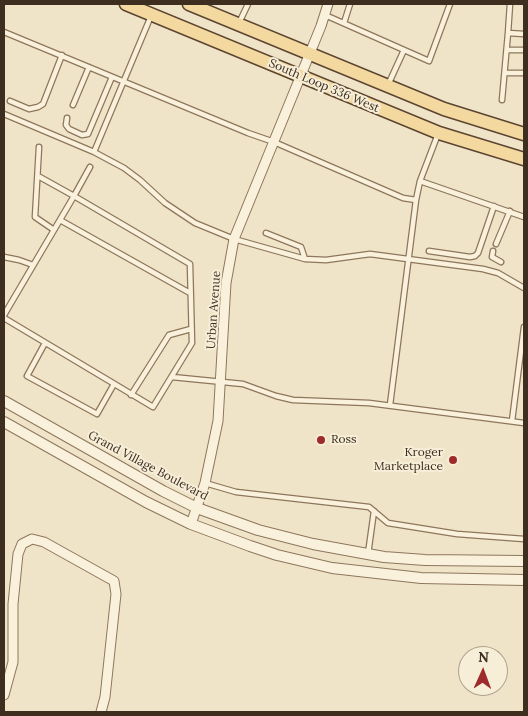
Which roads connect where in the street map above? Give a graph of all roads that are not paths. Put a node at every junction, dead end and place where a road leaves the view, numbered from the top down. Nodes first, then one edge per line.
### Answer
1 (126, 4) edge
2 (189, 4) edge
3 (248, 4) edge
4 (328, 4) edge
5 (350, 4) edge
6 (450, 4) edge
7 (510, 4) edge
8 (152, 14) junction
9 (325, 15) junction
10 (239, 24) junction
11 (344, 24) junction
12 (4, 32) edge
13 (508, 33) junction
14 (524, 34) edge
15 (404, 50) junction
16 (507, 50) junction
17 (524, 50) edge
18 (310, 54) junction
19 (62, 56) junction
20 (89, 67) junction
21 (505, 73) junction
22 (524, 73) edge
23 (300, 76) junction
24 (112, 77) junction
25 (124, 82) junction
26 (387, 86) junction
27 (502, 100) dead end
28 (10, 101) dead end
29 (73, 105) dead end
30 (4, 114) edge
31 (67, 118) dead end
32 (439, 133) junction
33 (524, 134) edge
34 (274, 142) junction
35 (39, 147) dead end
36 (94, 152) junction
37 (524, 159) edge
38 (90, 167) dead end
39 (38, 176) junction
40 (420, 181) junction
41 (74, 196) junction
42 (416, 200) junction
43 (494, 206) junction
44 (510, 211) junction
45 (524, 217) edge
46 (60, 220) junction
47 (54, 230) junction
48 (266, 232) dead end
49 (234, 239) junction
50 (496, 244) dead end
51 (493, 251) dead end
52 (429, 252) dead end
53 (4, 258) edge
54 (305, 259) junction
55 (408, 260) junction
56 (501, 262) dead end
57 (33, 265) junction
58 (524, 288) edge
59 (190, 293) junction
60 (4, 316) edge
61 (524, 327) edge
62 (191, 329) junction
63 (45, 343) junction
64 (172, 377) junction
65 (222, 382) junction
66 (114, 384) junction
67 (131, 394) junction
68 (8, 404) edge
69 (390, 405) junction
70 (4, 421) edge
71 (512, 421) junction
72 (524, 422) edge
73 (109, 461) junction
74 (100, 477) junction
75 (205, 483) junction
76 (197, 508) junction
77 (374, 511) junction
78 (191, 524) junction
79 (524, 539) edge
80 (368, 555) junction
81 (524, 561) edge
82 (364, 572) junction
83 (524, 580) edge
84 (4, 695) edge
85 (101, 712) edge

1 - 8 main road, South Loop 336 West
2 - 10 main road, South Loop 336 West
3 - 10 lane
4 - 9 street, Urban Avenue
5 - 11 lane
6 - 15 lane
7 - 13 lane
8 - 23 main road, South Loop 336 West
8 - 25 lane
9 - 11 lane
9 - 18 street, Urban Avenue
10 - 18 main road, South Loop 336 West
11 - 15 lane
12 - 19 lane
13 - 14 lane
13 - 16 lane
15 - 26 lane
16 - 17 lane
16 - 21 lane
18 - 23 street, Urban Avenue
18 - 26 main road, South Loop 336 West
19 - 20 lane
19 - 28 lane
20 - 24 lane
20 - 29 lane
21 - 22 lane
21 - 27 lane
23 - 32 main road, South Loop 336 West
23 - 34 street, Urban Avenue
24 - 25 lane
24 - 31 lane
25 - 34 lane
25 - 36 lane
26 - 33 main road, South Loop 336 West
30 - 36 lane
32 - 37 main road, South Loop 336 West
32 - 40 lane
34 - 42 lane
34 - 49 street, Urban Avenue
35 - 39 lane
36 - 49 lane
38 - 41 lane
39 - 41 lane
39 - 47 lane
40 - 42 lane
40 - 43 lane
41 - 46 lane
41 - 59 lane
42 - 55 lane
43 - 44 lane
43 - 52 lane
44 - 45 lane
44 - 50 lane
46 - 47 lane
46 - 59 lane
47 - 57 lane
48 - 54 lane
49 - 54 lane
49 - 65 street, Urban Avenue
51 - 56 lane
53 - 57 lane
54 - 55 lane
55 - 58 lane
55 - 69 lane
57 - 60 lane
59 - 62 lane
60 - 63 lane
61 - 71 lane
62 - 64 lane
62 - 67 lane
63 - 66 lane
63 - 66 lane
64 - 65 lane
64 - 67 lane
65 - 69 lane
65 - 75 street, Urban Avenue
66 - 67 lane
68 - 70 street
68 - 73 street, Grand Village Boulevard
69 - 71 lane
70 - 74 street
71 - 72 lane
73 - 74 street
73 - 76 street, Grand Village Boulevard
74 - 78 street
75 - 76 street, Urban Avenue
75 - 77 lane
76 - 78 street, Urban Avenue
76 - 80 street, Grand Village Boulevard
77 - 79 lane
77 - 80 lane
78 - 82 street
80 - 81 street, Grand Village Boulevard
80 - 82 street
82 - 83 street
84 - 85 street

